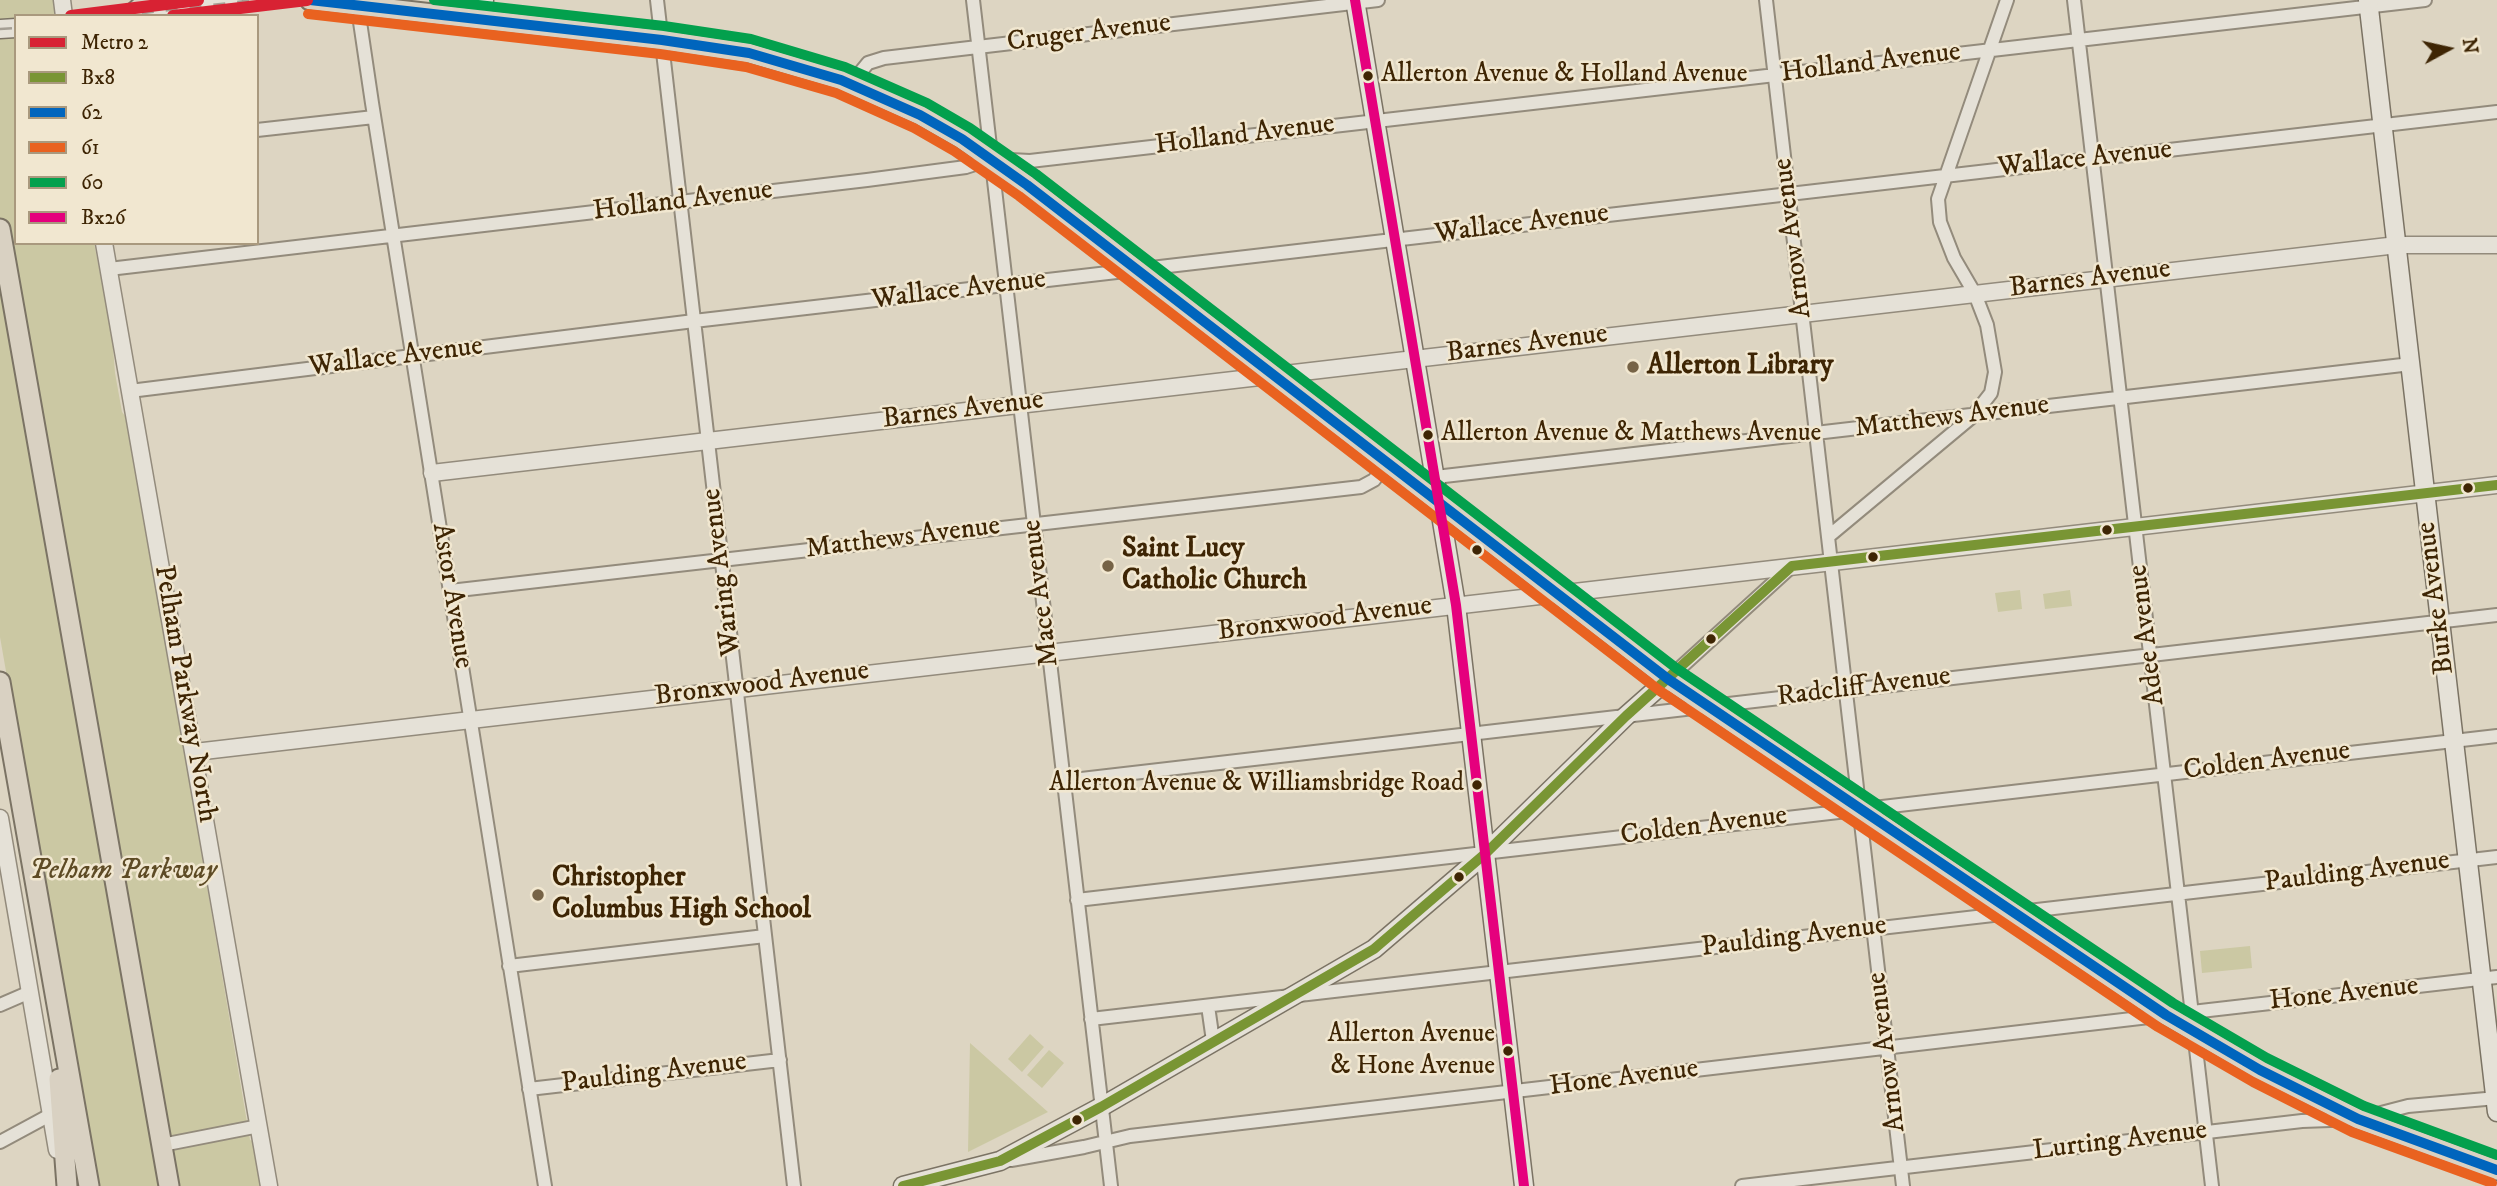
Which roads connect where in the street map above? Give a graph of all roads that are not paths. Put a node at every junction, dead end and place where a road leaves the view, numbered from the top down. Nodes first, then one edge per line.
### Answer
1 (148, 0) edge
2 (233, 0) edge
3 (310, 0) edge
4 (657, 0) edge
5 (973, 0) edge
6 (1378, 0) edge
7 (1766, 0) edge
8 (2007, 0) edge
9 (2074, 0) edge
10 (2425, 0) edge
11 (1355, 1) edge
12 (2368, 3) edge
13 (361, 5) junction
14 (483, 10) edge
15 (127, 14) edge
16 (135, 14) edge
17 (662, 40) junction
18 (2079, 40) junction
19 (979, 47) junction
20 (1989, 51) junction
21 (1775, 75) junction
22 (854, 85) junction
23 (2497, 112) edge
24 (374, 117) junction
25 (1375, 121) junction
26 (2383, 126) junction
27 (259, 130) edge
28 (991, 159) junction
29 (2093, 159) junction
30 (1944, 176) junction
31 (1788, 194) junction
32 (681, 202) junction
33 (0, 229) edge
34 (393, 236) junction
35 (1395, 240) junction
36 (104, 245) edge
37 (2397, 245) junction
38 (2497, 245) edge
39 (108, 268) junction
40 (1136, 270) junction
41 (2107, 278) junction
42 (1006, 285) junction
43 (1975, 294) junction
44 (1802, 314) junction
45 (694, 321) junction
46 (412, 356) junction
47 (1415, 358) junction
48 (2411, 364) junction
49 (1273, 375) junction
50 (130, 391) junction
51 (2120, 398) junction
52 (1020, 404) junction
53 (1972, 416) junction
54 (1816, 433) junction
55 (708, 440) junction
56 (1387, 463) junction
57 (432, 473) junction
58 (1435, 477) junction
59 (1409, 480) junction
60 (2497, 485) edge
61 (2425, 493) junction
62 (1440, 504) junction
63 (1034, 524) junction
64 (2135, 527) junction
65 (1829, 536) junction
66 (722, 560) junction
67 (1830, 561) junction
68 (1792, 566) junction
69 (450, 592) junction
70 (1558, 594) junction
71 (1456, 605) junction
72 (2497, 615) edge
73 (2440, 621) junction
74 (1049, 652) junction
75 (2150, 655) junction
76 (1668, 679) junction
77 (0, 682) edge
78 (737, 688) junction
79 (1846, 690) junction
80 (1706, 706) junction
81 (1626, 716) junction
82 (470, 719) junction
83 (1472, 734) junction
84 (2497, 736) edge
85 (2454, 741) junction
86 (195, 752) junction
87 (2164, 774) junction
88 (1064, 781) junction
89 (1859, 809) junction
90 (0, 818) edge
91 (1486, 853) junction
92 (2497, 856) edge
93 (2468, 860) junction
94 (6, 885) edge
95 (2178, 894) junction
96 (1077, 900) junction
97 (2014, 913) junction
98 (1874, 929) junction
99 (765, 936) junction
100 (509, 966) junction
101 (1500, 972) junction
102 (2489, 978) edge
103 (30, 992) junction
104 (1292, 996) junction
105 (57, 1004) junction
106 (0, 1005) edge
107 (1208, 1006) junction
108 (2192, 1012) junction
109 (2166, 1015) junction
110 (1091, 1019) junction
111 (2194, 1032) junction
112 (1213, 1041) junction
113 (1888, 1048) junction
114 (780, 1060) junction
115 (529, 1089) junction
116 (1514, 1092) junction
117 (2497, 1103) edge
118 (1101, 1107) junction
119 (50, 1115) junction
120 (2358, 1119) junction
121 (258, 1126) junction
122 (2206, 1132) junction
123 (0, 1142) edge
124 (1106, 1142) junction
125 (162, 1145) junction
126 (1000, 1161) junction
127 (1901, 1168) junction
128 (2497, 1170) edge
129 (66, 1186) edge
130 (89, 1186) edge
131 (169, 1186) edge
132 (269, 1186) edge
133 (545, 1186) edge
134 (794, 1186) edge
135 (903, 1186) edge
136 (1111, 1186) edge
137 (1524, 1186) edge
138 (1742, 1186) edge
139 (1903, 1186) edge
140 (2212, 1186) edge

1 - 15 main road
2 - 16 main road
3 - 13 main road
4 - 17 street, Waring Avenue
5 - 19 street, Mace Avenue
6 - 11 street, Cruger Avenue
7 - 21 street, Arnow Avenue
8 - 20 street
9 - 18 street, Adee Avenue
10 - 12 street, Holland Avenue
11 - 19 street, Cruger Avenue
11 - 25 main road
12 - 18 street, Holland Avenue
12 - 26 main road, Burke Avenue
13 - 14 main road
13 - 24 street, Astor Avenue
14 - 17 main road
17 - 22 main road
17 - 32 street, Waring Avenue
18 - 20 street, Holland Avenue
18 - 29 street, Adee Avenue
19 - 22 street, Cruger Avenue
19 - 28 street, Mace Avenue
20 - 21 street, Holland Avenue
20 - 30 street
21 - 25 street, Holland Avenue
21 - 31 street, Arnow Avenue
22 - 28 main road
23 - 26 street, Wallace Avenue
24 - 27 street
24 - 34 street, Astor Avenue
25 - 28 street, Holland Avenue
25 - 35 main road
26 - 29 street, Wallace Avenue
26 - 37 main road, Burke Avenue
28 - 32 street, Holland Avenue
28 - 40 main road
28 - 42 street, Mace Avenue
29 - 30 street, Wallace Avenue
29 - 41 street, Adee Avenue
30 - 31 street, Wallace Avenue
30 - 43 street
31 - 35 street, Wallace Avenue
31 - 44 street, Arnow Avenue
32 - 34 street, Holland Avenue
32 - 45 street, Waring Avenue
33 - 125 main road
34 - 39 street, Holland Avenue
34 - 46 street, Astor Avenue
35 - 40 street, Wallace Avenue
35 - 47 main road
36 - 39 street, Pelham Parkway North
37 - 38 street, Barnes Avenue
37 - 41 street, Barnes Avenue
37 - 48 main road, Burke Avenue
39 - 50 street, Pelham Parkway North
40 - 42 street, Wallace Avenue
40 - 49 main road
41 - 43 street, Barnes Avenue
41 - 51 street, Adee Avenue
42 - 45 street, Wallace Avenue
42 - 52 street, Mace Avenue
43 - 44 street, Barnes Avenue
43 - 53 street
44 - 47 street, Barnes Avenue
44 - 54 street, Arnow Avenue
45 - 46 street, Wallace Avenue
45 - 55 street, Waring Avenue
46 - 50 street, Wallace Avenue
46 - 57 street, Astor Avenue
47 - 49 street, Barnes Avenue
47 - 58 main road
48 - 51 street, Matthews Avenue
48 - 61 main road, Burke Avenue
49 - 52 street, Barnes Avenue
49 - 56 main road
50 - 86 street, Pelham Parkway North
51 - 53 street, Matthews Avenue
51 - 64 street, Adee Avenue
52 - 55 street, Barnes Avenue
52 - 63 street, Mace Avenue
53 - 54 street, Matthews Avenue
53 - 65 street
54 - 58 street, Matthews Avenue
54 - 65 street, Arnow Avenue
55 - 57 street, Barnes Avenue
55 - 66 street, Waring Avenue
56 - 59 main road
56 - 63 street, Matthews Avenue
57 - 69 street, Astor Avenue
58 - 59 street, Matthews Avenue
58 - 62 main road
59 - 62 main road
60 - 61 street, Bronxwood Avenue
61 - 64 street, Bronxwood Avenue
61 - 73 main road, Burke Avenue
62 - 70 main road
62 - 71 main road
63 - 66 street, Matthews Avenue
63 - 74 street, Mace Avenue
64 - 67 street, Bronxwood Avenue
64 - 75 street, Adee Avenue
65 - 67 street, Arnow Avenue
66 - 69 street, Matthews Avenue
66 - 78 street, Waring Avenue
67 - 68 street, Bronxwood Avenue
67 - 79 street, Arnow Avenue
68 - 70 street, Bronxwood Avenue
68 - 76 street
69 - 82 street, Astor Avenue
70 - 71 street, Bronxwood Avenue
70 - 76 main road
71 - 74 street, Bronxwood Avenue
71 - 83 main road
72 - 73 street, Radcliff Avenue
73 - 75 street, Radcliff Avenue
73 - 85 main road, Burke Avenue
74 - 78 street, Bronxwood Avenue
74 - 88 street, Mace Avenue
75 - 79 street, Radcliff Avenue
75 - 87 street, Adee Avenue
76 - 80 main road
76 - 81 main road
77 - 105 main road
78 - 82 street, Bronxwood Avenue
78 - 99 street, Waring Avenue
79 - 80 street, Radcliff Avenue
79 - 89 street, Arnow Avenue
80 - 81 street, Radcliff Avenue
80 - 89 main road
81 - 83 street, Radcliff Avenue
81 - 91 main road
82 - 86 street, Bronxwood Avenue
82 - 100 street, Astor Avenue
83 - 88 street, Radcliff Avenue
83 - 91 main road
84 - 85 street, Colden Avenue
85 - 87 street, Colden Avenue
85 - 93 main road, Burke Avenue
86 - 121 street, Pelham Parkway North
87 - 89 street, Colden Avenue
87 - 95 street, Adee Avenue
88 - 96 street, Mace Avenue
89 - 91 street, Colden Avenue
89 - 97 main road
89 - 98 street, Arnow Avenue
90 - 94 street
91 - 96 street, Colden Avenue
91 - 101 main road
91 - 104 main road
92 - 93 street, Paulding Avenue
93 - 95 street, Paulding Avenue
93 - 102 main road, Burke Avenue
94 - 103 street
95 - 97 street, Paulding Avenue
95 - 108 street, Adee Avenue
96 - 110 street, Mace Avenue
97 - 98 street, Paulding Avenue
97 - 109 main road
98 - 101 street, Paulding Avenue
98 - 113 street, Arnow Avenue
99 - 100 street
99 - 114 street, Waring Avenue
100 - 115 street, Astor Avenue
101 - 104 street, Paulding Avenue
101 - 116 main road
102 - 108 street, Hone Avenue
102 - 117 main road, Burke Avenue
103 - 106 street
103 - 119 street
104 - 107 street, Paulding Avenue
104 - 112 main road
105 - 129 main road
105 - 130 main road
107 - 110 street, Paulding Avenue
107 - 112 street
108 - 111 street, Adee Avenue
109 - 111 main road
109 - 113 street, Hone Avenue
110 - 118 street, Mace Avenue
111 - 120 main road
111 - 122 street, Adee Avenue
112 - 118 main road
113 - 116 street, Hone Avenue
113 - 127 street, Arnow Avenue
114 - 115 street, Paulding Avenue
114 - 134 street, Waring Avenue
115 - 133 street, Astor Avenue
116 - 124 street, Hone Avenue
116 - 137 main road
117 - 120 street, Lurting Avenue
118 - 124 street, Mace Avenue
118 - 126 main road
119 - 123 street
119 - 129 street
120 - 122 street, Lurting Avenue
120 - 128 main road
121 - 125 street
121 - 132 street, Pelham Parkway North
122 - 127 street, Lurting Avenue
122 - 140 street, Adee Avenue
124 - 126 street, Hone Avenue
124 - 136 street, Mace Avenue
125 - 131 main road
126 - 135 main road
127 - 138 street, Lurting Avenue
127 - 139 street, Arnow Avenue

